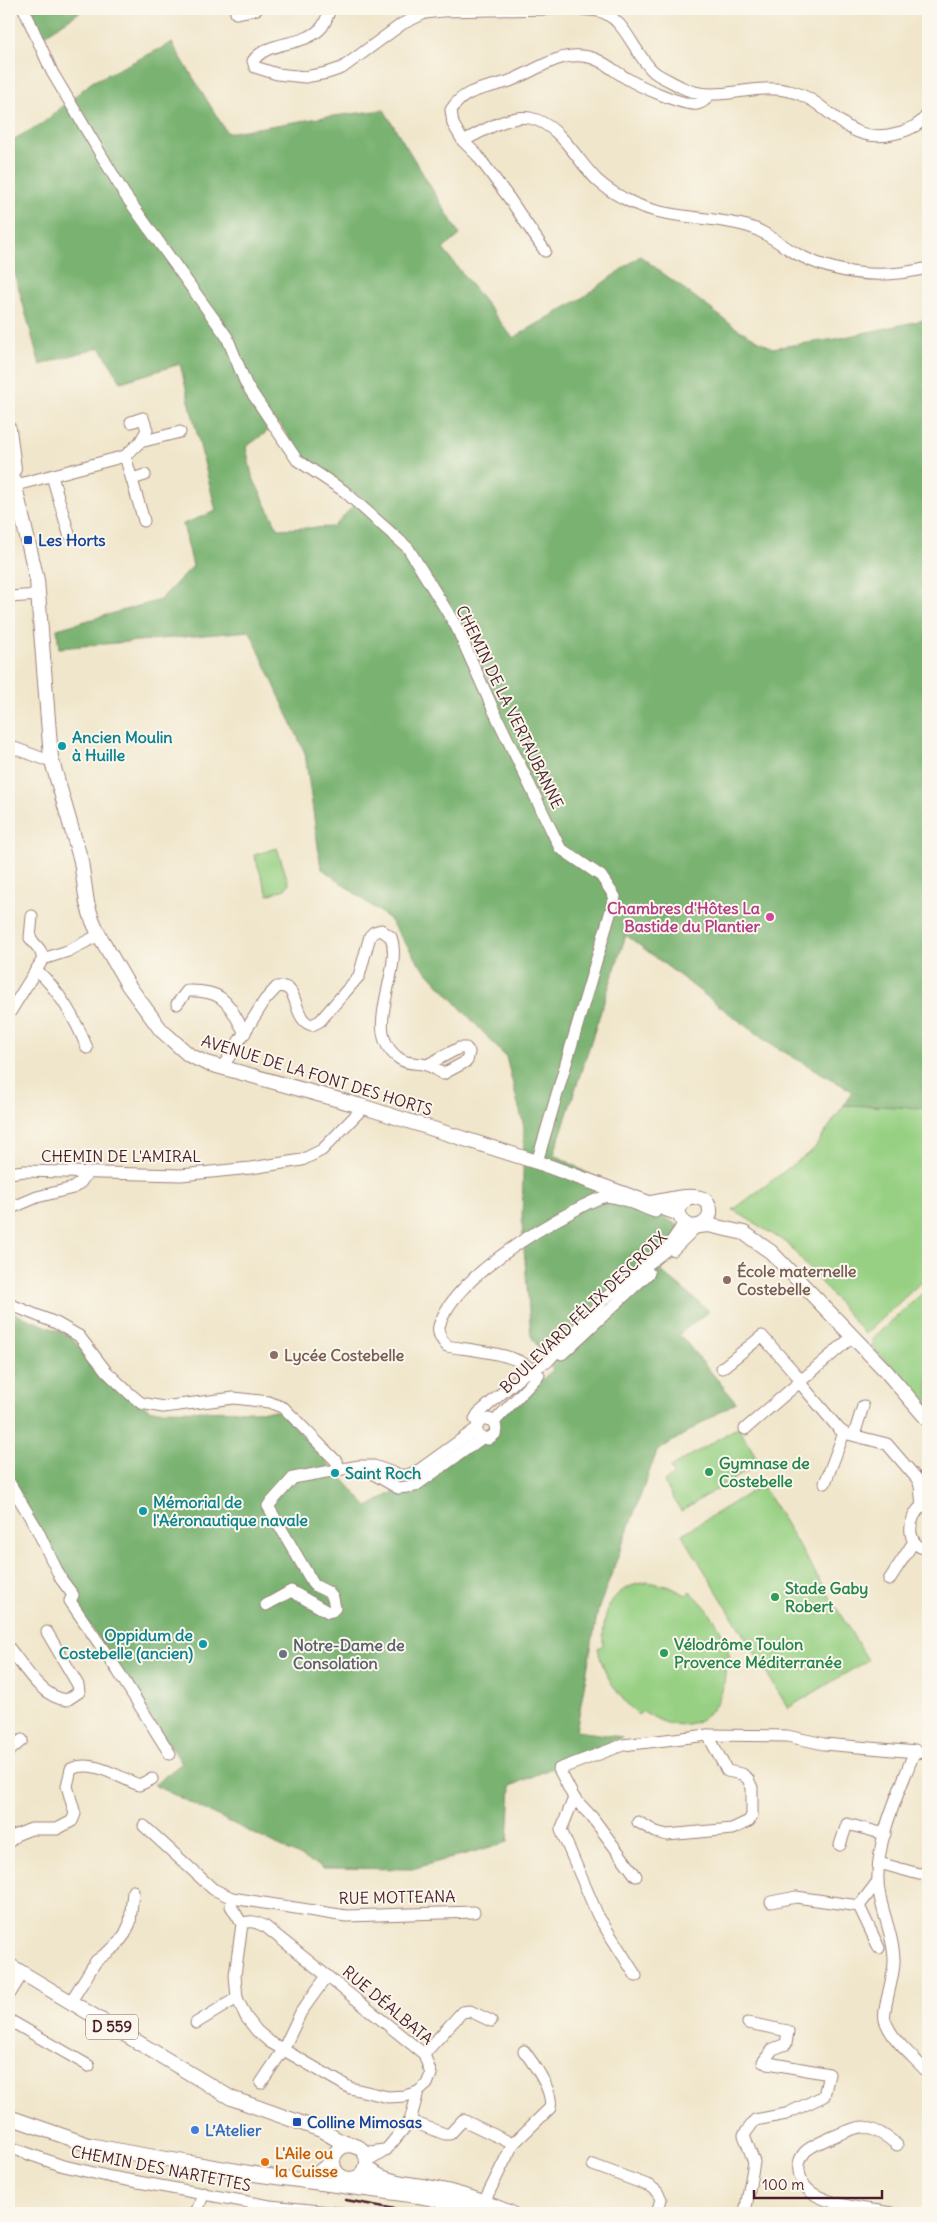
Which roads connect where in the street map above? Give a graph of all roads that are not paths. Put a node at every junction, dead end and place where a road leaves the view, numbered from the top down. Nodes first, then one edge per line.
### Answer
1 (24, 9) edge
2 (257, 9) edge
3 (330, 9) edge
4 (549, 9) edge
5 (580, 9) edge
6 (236, 13) dead end
7 (709, 96) junction
8 (928, 113) edge
9 (463, 141) junction
10 (545, 252) dead end
11 (928, 268) edge
12 (131, 422) dead end
13 (9, 430) edge
14 (180, 432) dead end
15 (140, 442) junction
16 (125, 456) junction
17 (10, 459) edge
18 (145, 475) dead end
19 (52, 476) junction
20 (132, 479) junction
21 (15, 481) junction
22 (144, 521) dead end
23 (69, 534) dead end
24 (40, 595) junction
25 (9, 597) edge
26 (9, 746) edge
27 (51, 758) junction
28 (32, 916) dead end
29 (99, 935) junction
30 (43, 959) junction
31 (36, 970) junction
32 (177, 1004) dead end
33 (10, 1012) edge
34 (245, 1032) junction
35 (87, 1048) dead end
36 (427, 1065) dead end
37 (222, 1068) junction
38 (361, 1106) junction
39 (536, 1162) junction
40 (9, 1173) edge
41 (87, 1173) junction
42 (688, 1197) junction
43 (650, 1203) junction
44 (9, 1209) edge
45 (710, 1212) junction
46 (688, 1221) junction
47 (732, 1230) junction
48 (9, 1304) edge
49 (852, 1338) junction
50 (722, 1368) dead end
51 (533, 1374) junction
52 (801, 1382) junction
53 (863, 1406) dead end
54 (928, 1420) edge
55 (494, 1422) junction
56 (746, 1429) dead end
57 (479, 1430) junction
58 (849, 1434) junction
59 (340, 1469) junction
60 (9, 1482) edge
61 (825, 1483) dead end
62 (925, 1507) edge
63 (913, 1543) junction
64 (928, 1549) edge
65 (889, 1580) dead end
66 (266, 1605) dead end
67 (47, 1632) dead end
68 (9, 1648) edge
69 (708, 1735) junction
70 (22, 1740) dead end
71 (915, 1750) junction
72 (9, 1751) edge
73 (928, 1752) edge
74 (170, 1754) dead end
75 (152, 1779) dead end
76 (574, 1798) junction
77 (638, 1822) dead end
78 (144, 1826) dead end
79 (885, 1834) junction
80 (9, 1842) edge
81 (840, 1845) dead end
82 (879, 1863) junction
83 (928, 1873) edge
84 (636, 1876) dead end
85 (878, 1882) junction
86 (133, 1890) dead end
87 (232, 1898) junction
88 (771, 1902) dead end
89 (858, 1906) junction
90 (474, 1912) dead end
91 (242, 1924) junction
92 (879, 1948) dead end
93 (9, 1965) edge
94 (22, 1974) junction
95 (327, 1976) junction
96 (636, 1976) dead end
97 (9, 1995) edge
98 (237, 1998) junction
99 (70, 2003) junction
100 (9, 2020) edge
101 (491, 2021) dead end
102 (196, 2022) dead end
103 (748, 2022) dead end
104 (283, 2050) junction
105 (524, 2051) dead end
106 (424, 2054) junction
107 (89, 2066) dead end
108 (928, 2073) edge
109 (261, 2083) dead end
110 (418, 2092) junction
111 (9, 2117) edge
112 (410, 2121) junction
113 (308, 2126) junction
114 (513, 2144) junction
115 (897, 2145) dead end
116 (9, 2147) edge
117 (333, 2158) junction
118 (363, 2161) junction
119 (592, 2165) dead end
120 (340, 2177) junction
121 (298, 2179) junction
122 (312, 2181) junction
123 (204, 2193) junction
124 (418, 2196) junction
125 (484, 2208) edge
126 (196, 2213) edge
127 (340, 2213) edge
128 (511, 2213) edge
129 (658, 2213) edge
130 (745, 2213) edge
131 (891, 2213) edge

1 - 39 street, CHEMIN DE LA VERTAUBANNE
2 - 6 street
3 - 4 street
5 - 7 street
7 - 8 street
7 - 9 street
9 - 10 street
9 - 11 street
12 - 15 street
13 - 17 main road, AVENUE DE LA FONT DES HORTS
14 - 15 street
15 - 16 street
16 - 19 street
16 - 20 street
17 - 21 main road, AVENUE DE LA FONT DES HORTS
18 - 20 street
19 - 21 street
19 - 23 street
20 - 22 street
21 - 24 main road, AVENUE DE LA FONT DES HORTS
24 - 25 street
24 - 27 main road, AVENUE DE LA FONT DES HORTS
26 - 27 street
27 - 29 main road, AVENUE DE LA FONT DES HORTS
28 - 30 street
29 - 30 street
29 - 37 main road, AVENUE DE LA FONT DES HORTS
30 - 31 street
31 - 33 street
31 - 35 street
32 - 34 street
34 - 36 street
34 - 37 street
37 - 38 main road, AVENUE DE LA FONT DES HORTS
38 - 39 main road, AVENUE DE LA FONT DES HORTS
38 - 41 street, CHEMIN DE L'AMIRAL
39 - 43 main road, AVENUE DE LA FONT DES HORTS
40 - 41 street, CHEMIN DE L'AMIRAL
41 - 44 street
42 - 43 main road, AVENUE DE LA FONT DES HORTS
42 - 45 main road
42 - 46 main road
43 - 46 main road, AVENUE DE LA FONT DES HORTS
45 - 46 main road
45 - 47 main road, AVENUE DE LA FONT DES HORTS
46 - 47 main road, AVENUE DE LA FONT DES HORTS
46 - 51 street, BOULEVARD FÉLIX DESCROIX
46 - 51 street
47 - 49 main road, AVENUE DE LA FONT DES HORTS
48 - 59 street
49 - 52 street
49 - 54 main road, AVENUE DE LA FONT DES HORTS
50 - 52 street
51 - 55 street, BOULEVARD FÉLIX DESCROIX
51 - 57 street, BOULEVARD FÉLIX DESCROIX
52 - 56 street
52 - 58 street
53 - 58 street
55 - 57 street
55 - 57 street, BOULEVARD FÉLIX DESCROIX
57 - 59 street, BOULEVARD FÉLIX DESCROIX
58 - 61 street
58 - 62 street
59 - 66 street, BOULEVARD FÉLIX DESCROIX
60 - 74 street
62 - 63 street
63 - 64 street
63 - 65 street
67 - 68 street
69 - 71 street
69 - 76 street
69 - 77 street
70 - 72 street
71 - 73 street
71 - 79 street
75 - 80 street
76 - 84 street
76 - 96 street
78 - 87 street, RUE MOTTEANA
79 - 81 street
79 - 82 street
82 - 83 street
82 - 85 street
85 - 89 street
85 - 108 street
86 - 99 street
87 - 90 street, RUE MOTTEANA
87 - 91 street
88 - 89 street
89 - 92 street
91 - 95 street, RUE DÉALBATA
91 - 98 street
93 - 94 main road, D 559
94 - 97 street
94 - 99 main road, D 559
95 - 104 street
95 - 106 street, RUE DÉALBATA
98 - 102 street
98 - 104 street
99 - 113 main road, D 559
100 - 107 street
101 - 106 street
103 - 130 street
104 - 109 street
104 - 110 street
105 - 114 street
106 - 110 street, RUE DÉALBATA
110 - 112 street, RUE DÉALBATA
111 - 121 main road
112 - 114 street
112 - 118 street, RUE DÉALBATA
113 - 117 main road, D 559
113 - 118 main road, D 559
114 - 125 street
115 - 131 street
116 - 123 street, CHEMIN DES NARTETTES
117 - 118 main road
117 - 120 main road
117 - 121 main road
118 - 120 main road
118 - 124 main road, D 559
118 - 125 main road, D 559
119 - 129 street
120 - 122 main road
121 - 122 main road
122 - 124 main road
123 - 126 street
123 - 127 street, CHEMIN DES NARTETTES
124 - 125 main road, D 559
125 - 128 main road, D 559

